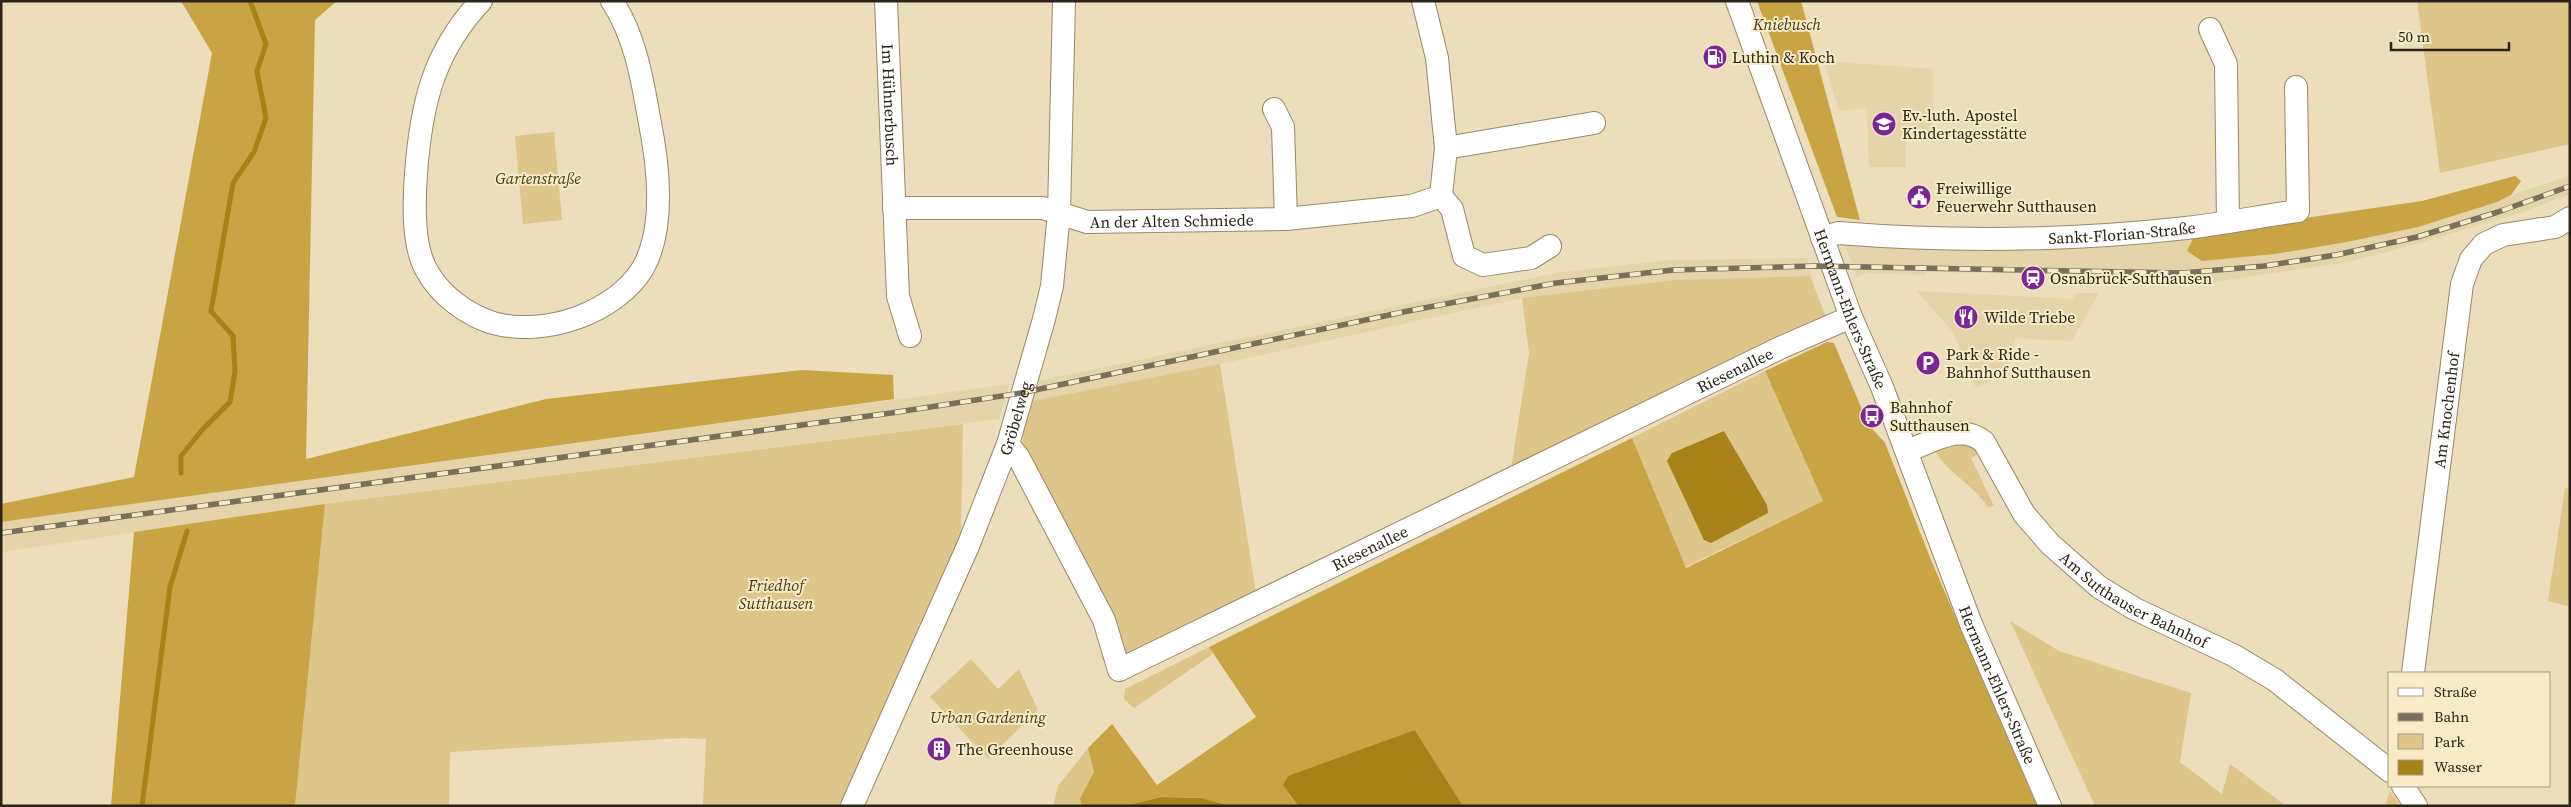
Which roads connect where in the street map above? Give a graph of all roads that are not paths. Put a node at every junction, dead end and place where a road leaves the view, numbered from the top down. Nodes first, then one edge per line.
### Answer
1 (481, 1) edge
2 (612, 1) edge
3 (886, 1) edge
4 (1064, 1) edge
5 (1422, 1) edge
6 (1737, 1) edge
7 (2210, 29) dead end
8 (2296, 87) dead end
9 (1274, 109) dead end
10 (1594, 123) dead end
11 (1446, 148) junction
12 (1441, 196) junction
13 (894, 208) junction
14 (1059, 213) junction
15 (2570, 218) edge
16 (1286, 219) junction
17 (2228, 222) junction
18 (1822, 238) junction
19 (1550, 246) dead end
20 (1851, 317) junction
21 (910, 336) dead end
22 (1008, 444) junction
23 (1907, 451) junction
24 (2413, 672) edge
25 (2388, 769) edge
26 (2404, 787) edge
27 (852, 806) edge
28 (2050, 806) edge
29 (2416, 806) edge

1 - 2 street
3 - 13 street, Im Hühnerbusch
4 - 14 street, Gröbelweg
5 - 11 street
6 - 18 street, Hermann-Ehlers-Straße
7 - 17 street
8 - 17 street, Sankt-Florian-Straße
9 - 16 street
10 - 11 street
11 - 12 street
12 - 16 street, An der Alten Schmiede
12 - 19 street
13 - 14 street
13 - 21 street, Im Hühnerbusch
14 - 16 street, An der Alten Schmiede
14 - 22 street, Gröbelweg
15 - 24 street, Am Knochenhof
17 - 18 street, Sankt-Florian-Straße
18 - 20 street, Hermann-Ehlers-Straße
20 - 22 street, Riesenallee
20 - 23 street, Hermann-Ehlers-Straße
22 - 27 street, Gröbelweg
23 - 25 street, Am Sutthauser Bahnhof
23 - 28 street, Hermann-Ehlers-Straße
26 - 29 street

